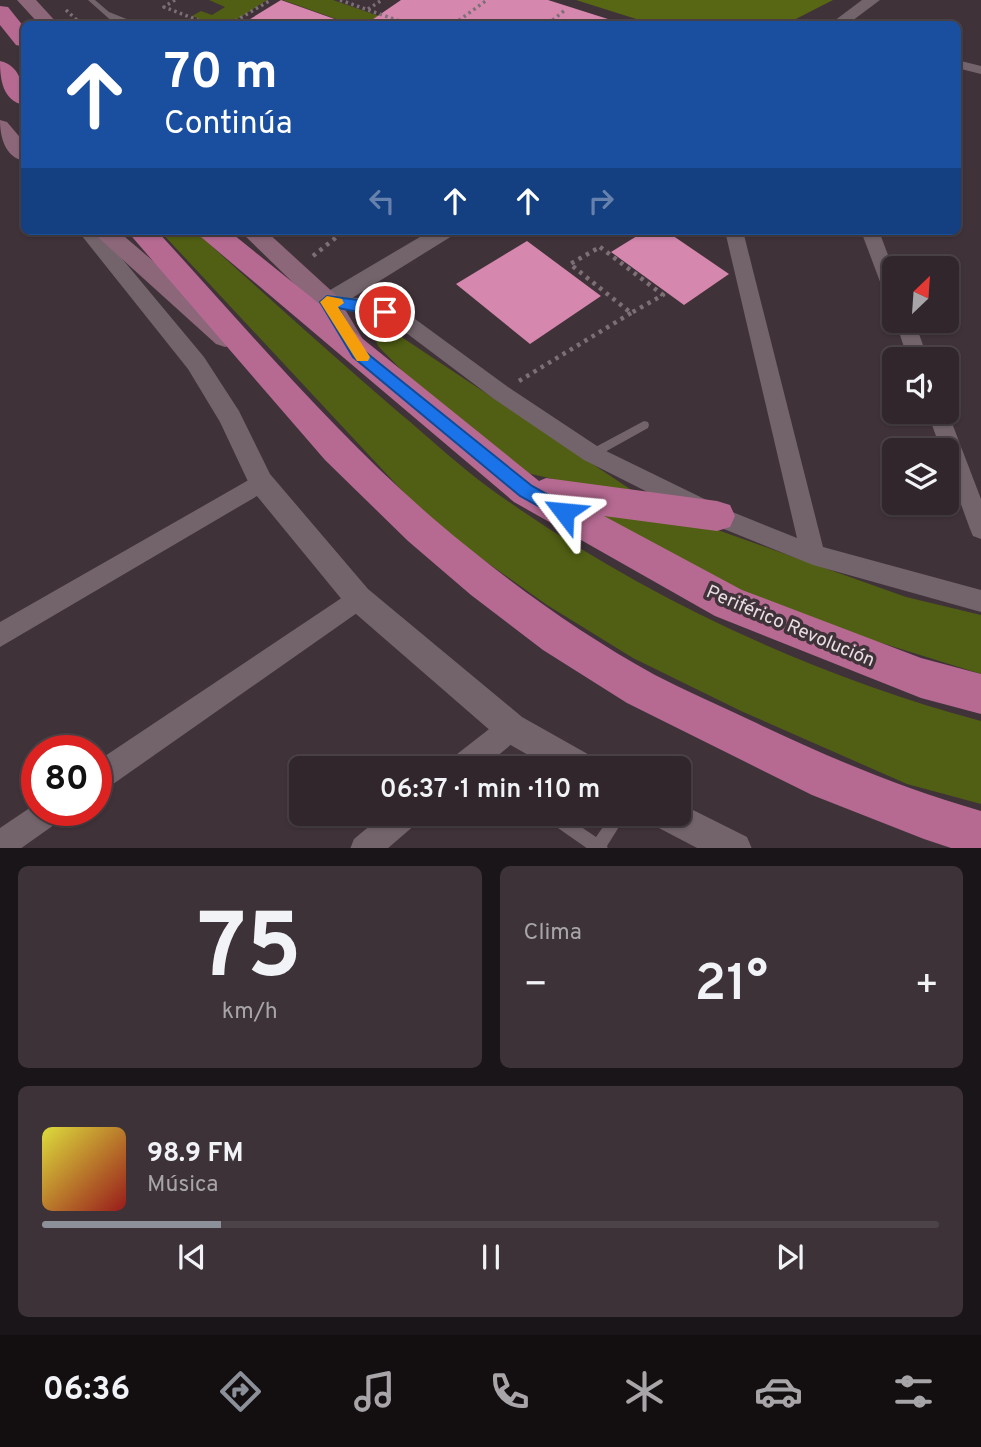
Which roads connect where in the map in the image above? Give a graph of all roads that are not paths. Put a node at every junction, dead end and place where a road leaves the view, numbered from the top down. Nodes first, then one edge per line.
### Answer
1 (26, 0) edge
2 (91, 0) edge
3 (872, 0) edge
4 (0, 12) edge
5 (106, 12) junction
6 (47, 21) edge
7 (116, 21) edge
8 (128, 21) edge
9 (842, 21) edge
10 (21, 36) edge
11 (961, 65) edge
12 (0, 68) edge
13 (981, 70) edge
14 (21, 94) edge
15 (0, 126) edge
16 (21, 151) edge
17 (91, 235) edge
18 (108, 235) edge
19 (145, 235) edge
20 (216, 235) edge
21 (256, 235) edge
22 (438, 235) edge
23 (735, 235) edge
24 (872, 235) edge
25 (882, 263) edge
26 (327, 302) junction
27 (358, 354) junction
28 (271, 377) junction
29 (942, 424) edge
30 (644, 425) dead end
31 (592, 454) junction
32 (261, 482) junction
33 (526, 491) junction
34 (717, 516) junction
35 (981, 529) edge
36 (813, 555) junction
37 (358, 598) junction
38 (981, 601) edge
39 (0, 635) edge
40 (981, 694) edge
41 (511, 728) junction
42 (477, 756) edge
43 (561, 756) edge
44 (112, 768) edge
45 (28, 826) edge
46 (392, 826) edge
47 (567, 826) edge
48 (613, 826) edge
49 (690, 826) edge
50 (981, 834) edge
51 (0, 845) edge
52 (365, 848) edge
53 (599, 848) edge
54 (733, 848) edge

1 - 6 main road
2 - 5 lane
3 - 9 street
4 - 10 highway
5 - 7 lane
5 - 8 lane
11 - 13 street
12 - 14 highway
15 - 16 main road
17 - 32 street
18 - 28 main road
19 - 28 highway
20 - 27 highway, Periférico Revolución
21 - 26 main road
22 - 26 street
23 - 36 street
24 - 25 street
26 - 27 main road
26 - 31 street
27 - 33 highway, Periférico Revolución
28 - 50 highway
29 - 35 street
30 - 31 lane
31 - 34 street
32 - 37 street
32 - 39 street
33 - 34 highway
33 - 40 highway, Periférico Revolución
34 - 36 street
36 - 38 street
37 - 41 street
37 - 44 street
41 - 42 street
41 - 43 street
45 - 51 street
46 - 52 street
47 - 53 lane
48 - 53 lane
49 - 54 street

